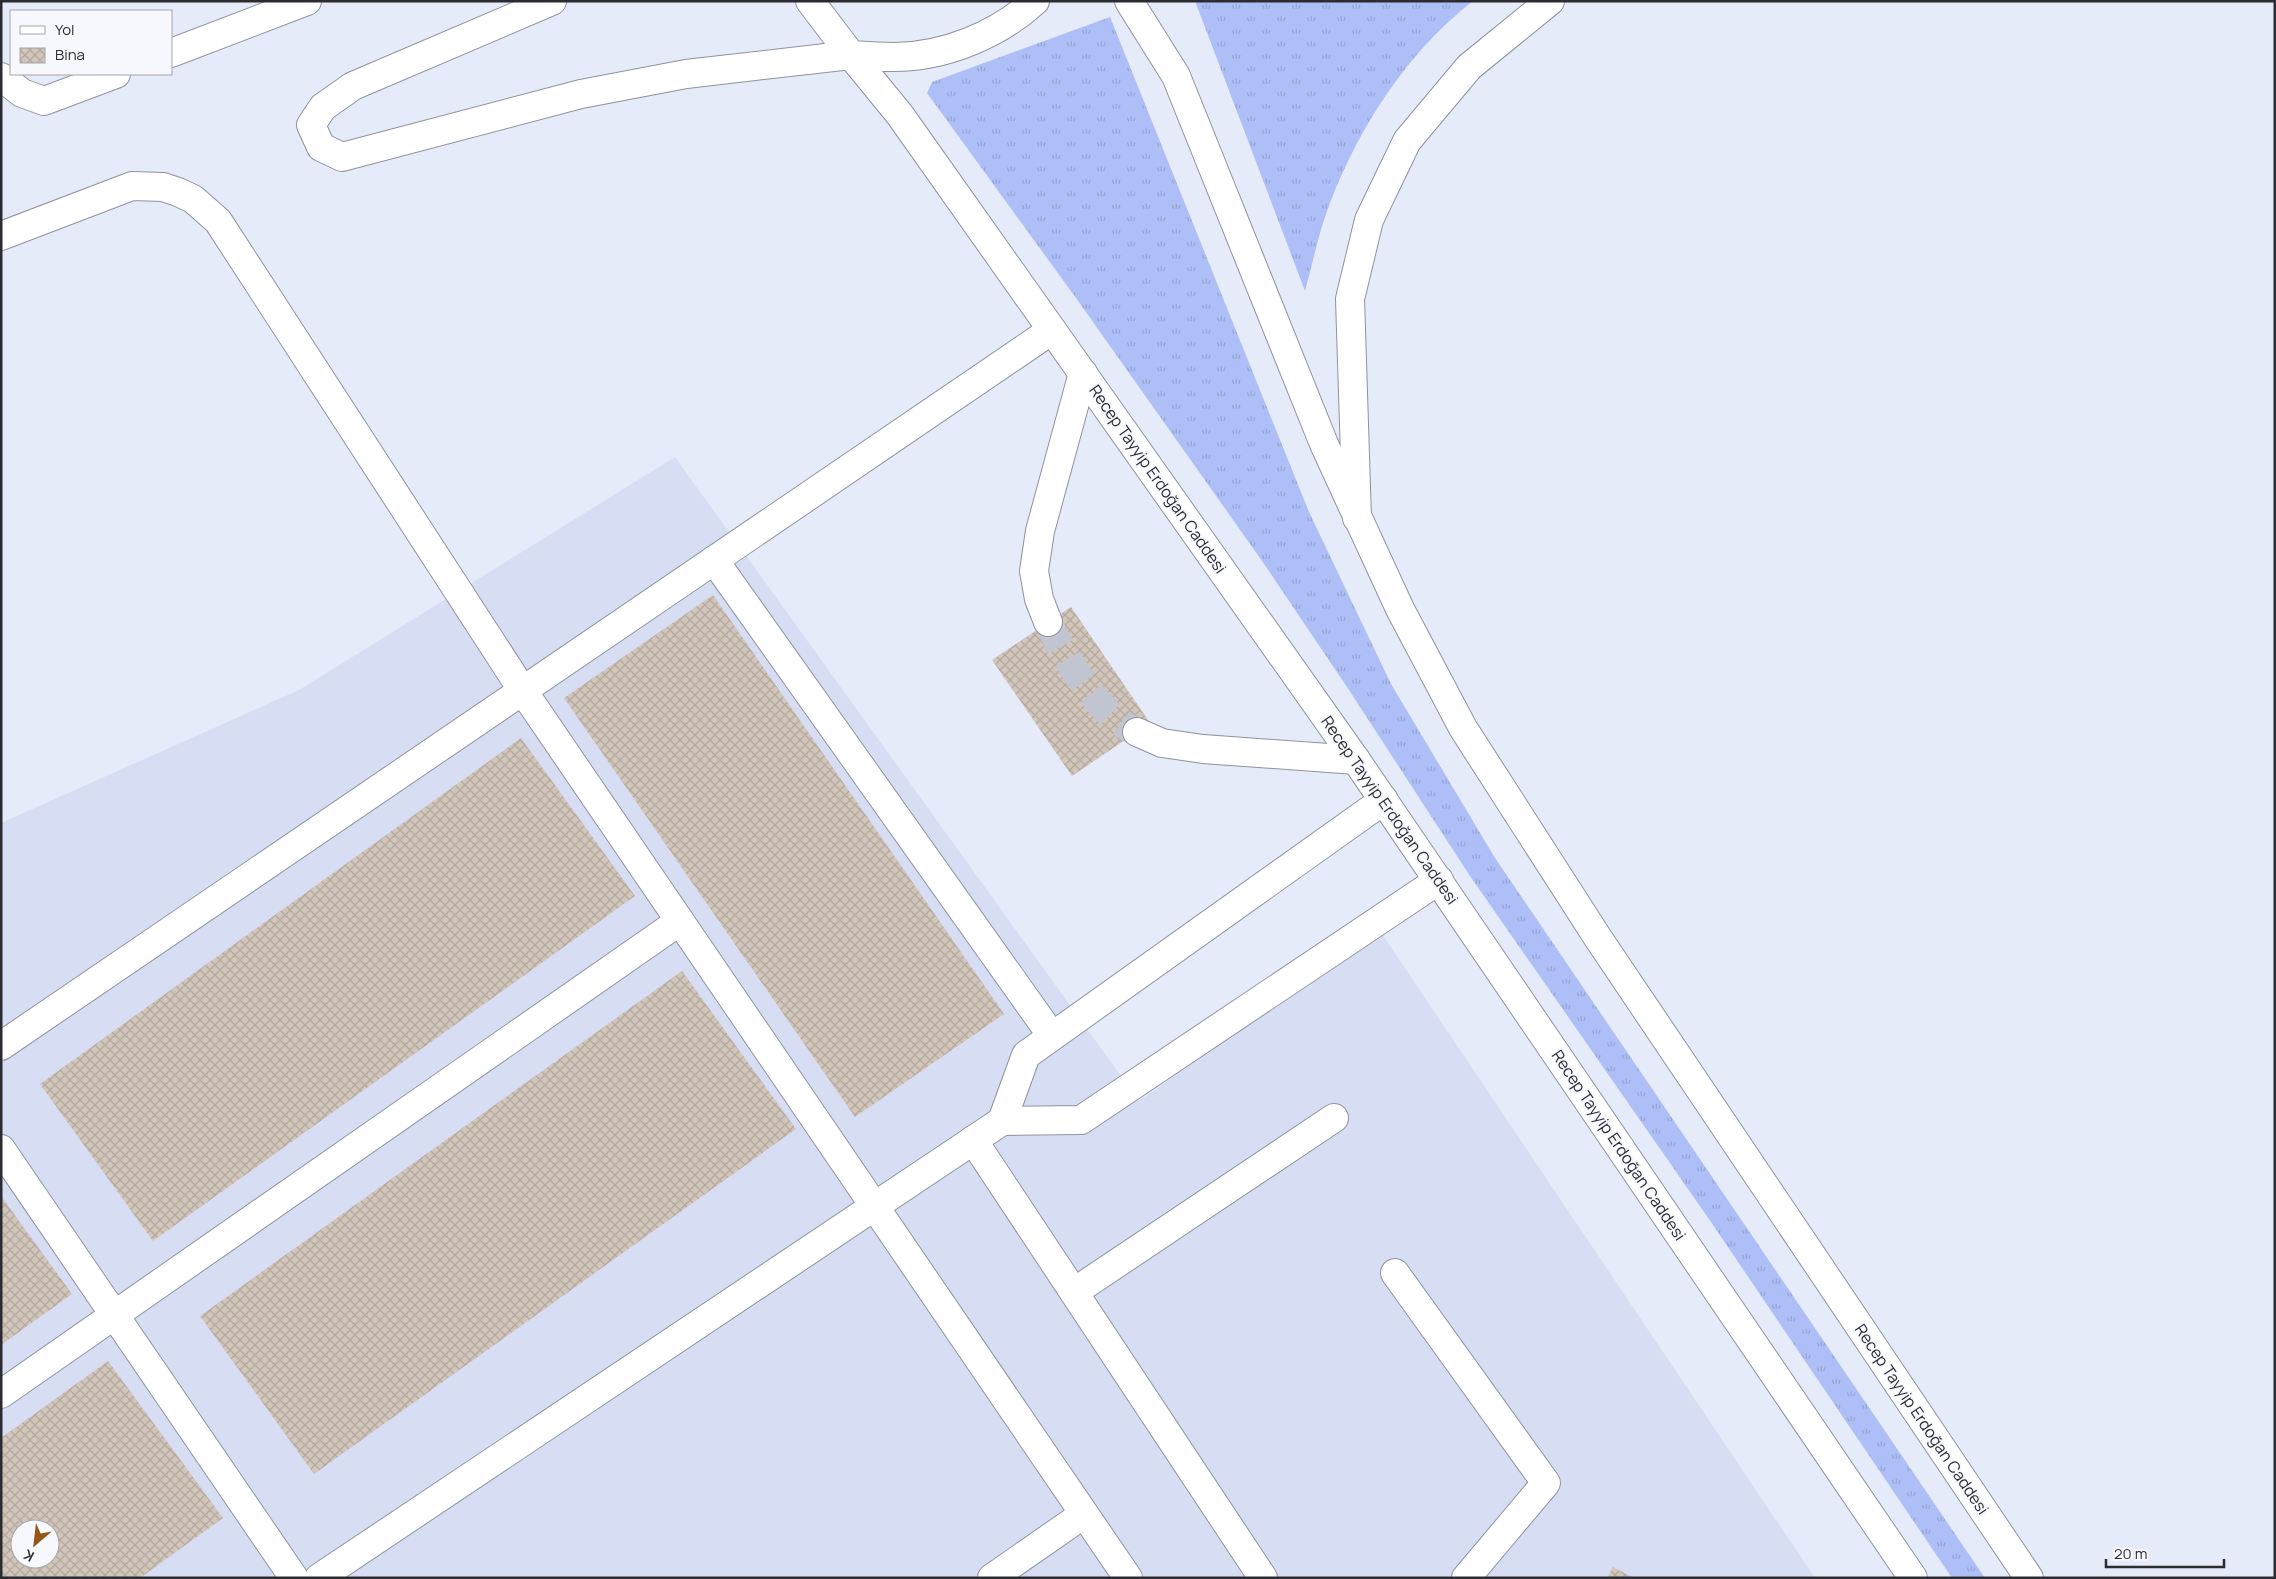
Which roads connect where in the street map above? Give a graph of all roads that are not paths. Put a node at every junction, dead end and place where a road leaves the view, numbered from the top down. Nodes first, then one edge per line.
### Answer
1 (307, 1) edge
2 (552, 1) edge
3 (810, 1) edge
4 (1035, 1) edge
5 (1129, 1) edge
6 (1550, 1) edge
7 (172, 53) edge
8 (851, 55) junction
9 (113, 75) edge
10 (1, 77) edge
11 (1, 236) edge
12 (1052, 330) junction
13 (1083, 374) junction
14 (1357, 518) junction
15 (714, 560) junction
16 (1048, 622) tunnel mouth
17 (522, 691) junction
18 (1137, 732) tunnel mouth
19 (1356, 760) junction
20 (1384, 800) junction
21 (1439, 880) junction
22 (680, 921) junction
23 (1052, 1036) junction
24 (1, 1046) edge
25 (1334, 1118) dead end
26 (1002, 1121) junction
27 (973, 1140) junction
28 (1, 1149) edge
29 (874, 1206) junction
30 (1395, 1273) dead end
31 (1074, 1292) junction
32 (115, 1315) junction
33 (1, 1394) edge
34 (1084, 1514) junction
35 (294, 1578) edge
36 (319, 1578) edge
37 (992, 1578) edge
38 (1128, 1578) edge
39 (1263, 1578) edge
40 (1466, 1578) edge
41 (1914, 1578) edge
42 (2029, 1578) edge

1 - 7 main road
2 - 8 main road
3 - 8 main road, Recep Tayyip Erdoğan Caddesi
4 - 8 main road
5 - 14 main road, Recep Tayyip Erdoğan Caddesi
6 - 14 main road
8 - 12 main road, Recep Tayyip Erdoğan Caddesi
9 - 10 main road
11 - 17 main road
12 - 13 main road, Recep Tayyip Erdoğan Caddesi
12 - 15 main road
13 - 16 main road
13 - 19 main road, Recep Tayyip Erdoğan Caddesi
14 - 42 main road, Recep Tayyip Erdoğan Caddesi
15 - 17 main road
15 - 23 main road
17 - 22 main road
17 - 24 main road
18 - 19 main road
19 - 20 main road, Recep Tayyip Erdoğan Caddesi
20 - 21 main road, Recep Tayyip Erdoğan Caddesi
20 - 23 main road
21 - 26 main road
21 - 41 main road, Recep Tayyip Erdoğan Caddesi
22 - 29 main road
22 - 32 main road
23 - 26 main road
25 - 31 main road
26 - 27 main road
27 - 29 main road
27 - 31 main road
28 - 32 main road
29 - 34 main road
29 - 36 main road
30 - 40 main road
31 - 39 main road
32 - 33 main road
32 - 35 main road
34 - 37 main road
34 - 38 main road

